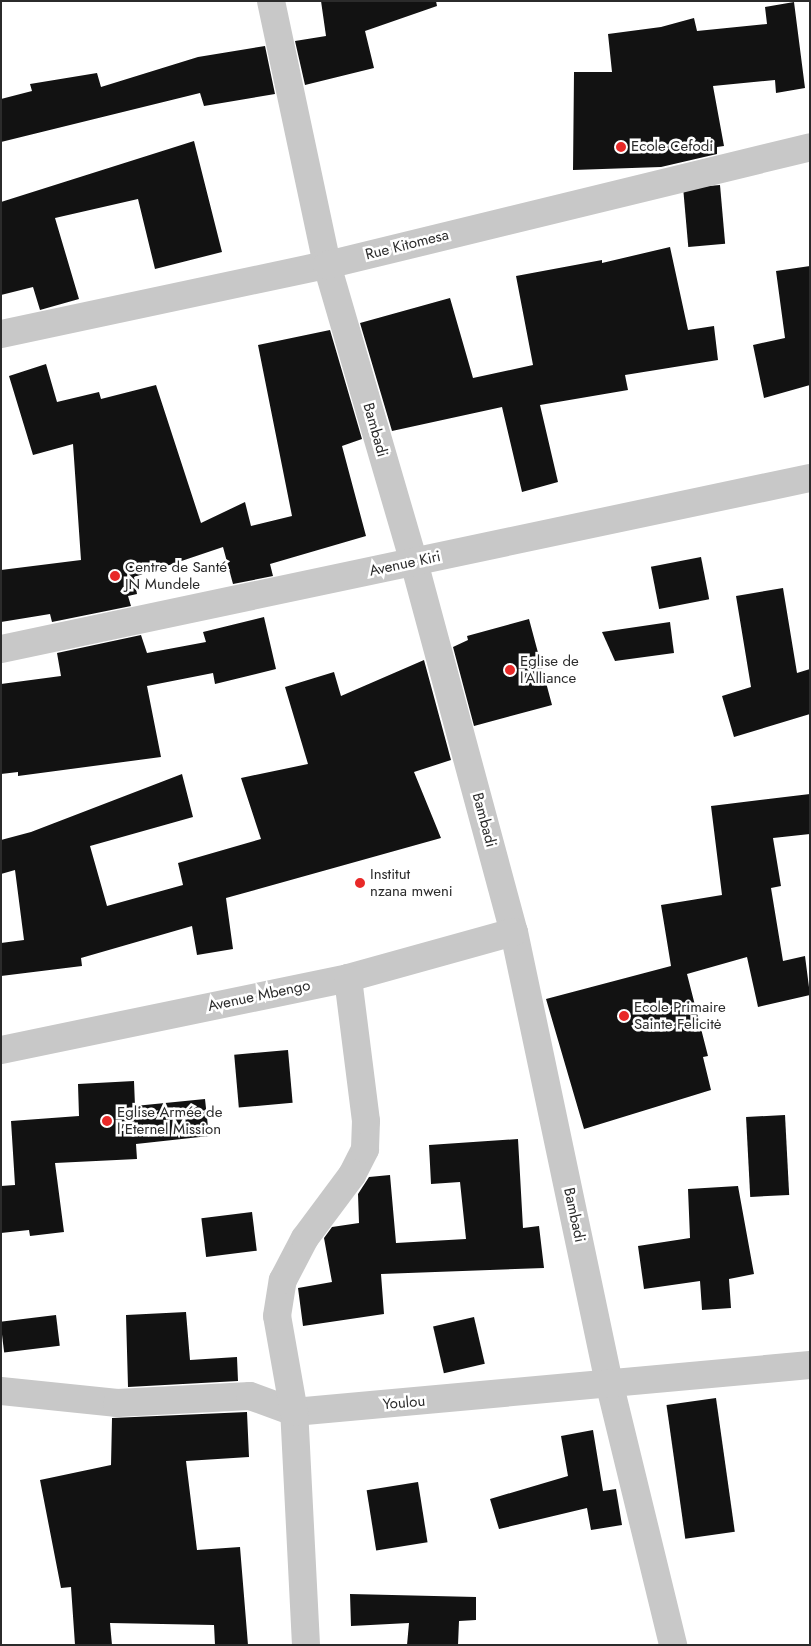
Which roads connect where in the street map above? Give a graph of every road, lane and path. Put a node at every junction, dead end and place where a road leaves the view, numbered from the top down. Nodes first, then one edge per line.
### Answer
1 (271, 1) edge
2 (810, 147) edge
3 (327, 265) junction
4 (1, 334) edge
5 (810, 478) edge
6 (414, 562) junction
7 (1, 649) edge
8 (514, 932) junction
9 (348, 978) junction
10 (1, 1050) edge
11 (810, 1365) edge
12 (610, 1386) junction
13 (1, 1391) edge
14 (294, 1412) junction
15 (306, 1645) edge
16 (673, 1645) edge

1 - 3 street, Bambadi
2 - 3 street, Rue Kitomesa
3 - 4 street, Rue Kitomesa
3 - 6 street, Bambadi
5 - 6 street, Avenue Kiri
6 - 7 street, Avenue Kiri
6 - 8 street, Bambadi
8 - 9 street, Avenue Mbengo
8 - 12 street, Bambadi
9 - 10 street, Avenue Mbengo
9 - 14 street
11 - 12 street, Youlou
12 - 14 street, Youlou
12 - 16 street, Bambadi
13 - 14 street, Youlou
14 - 15 street

